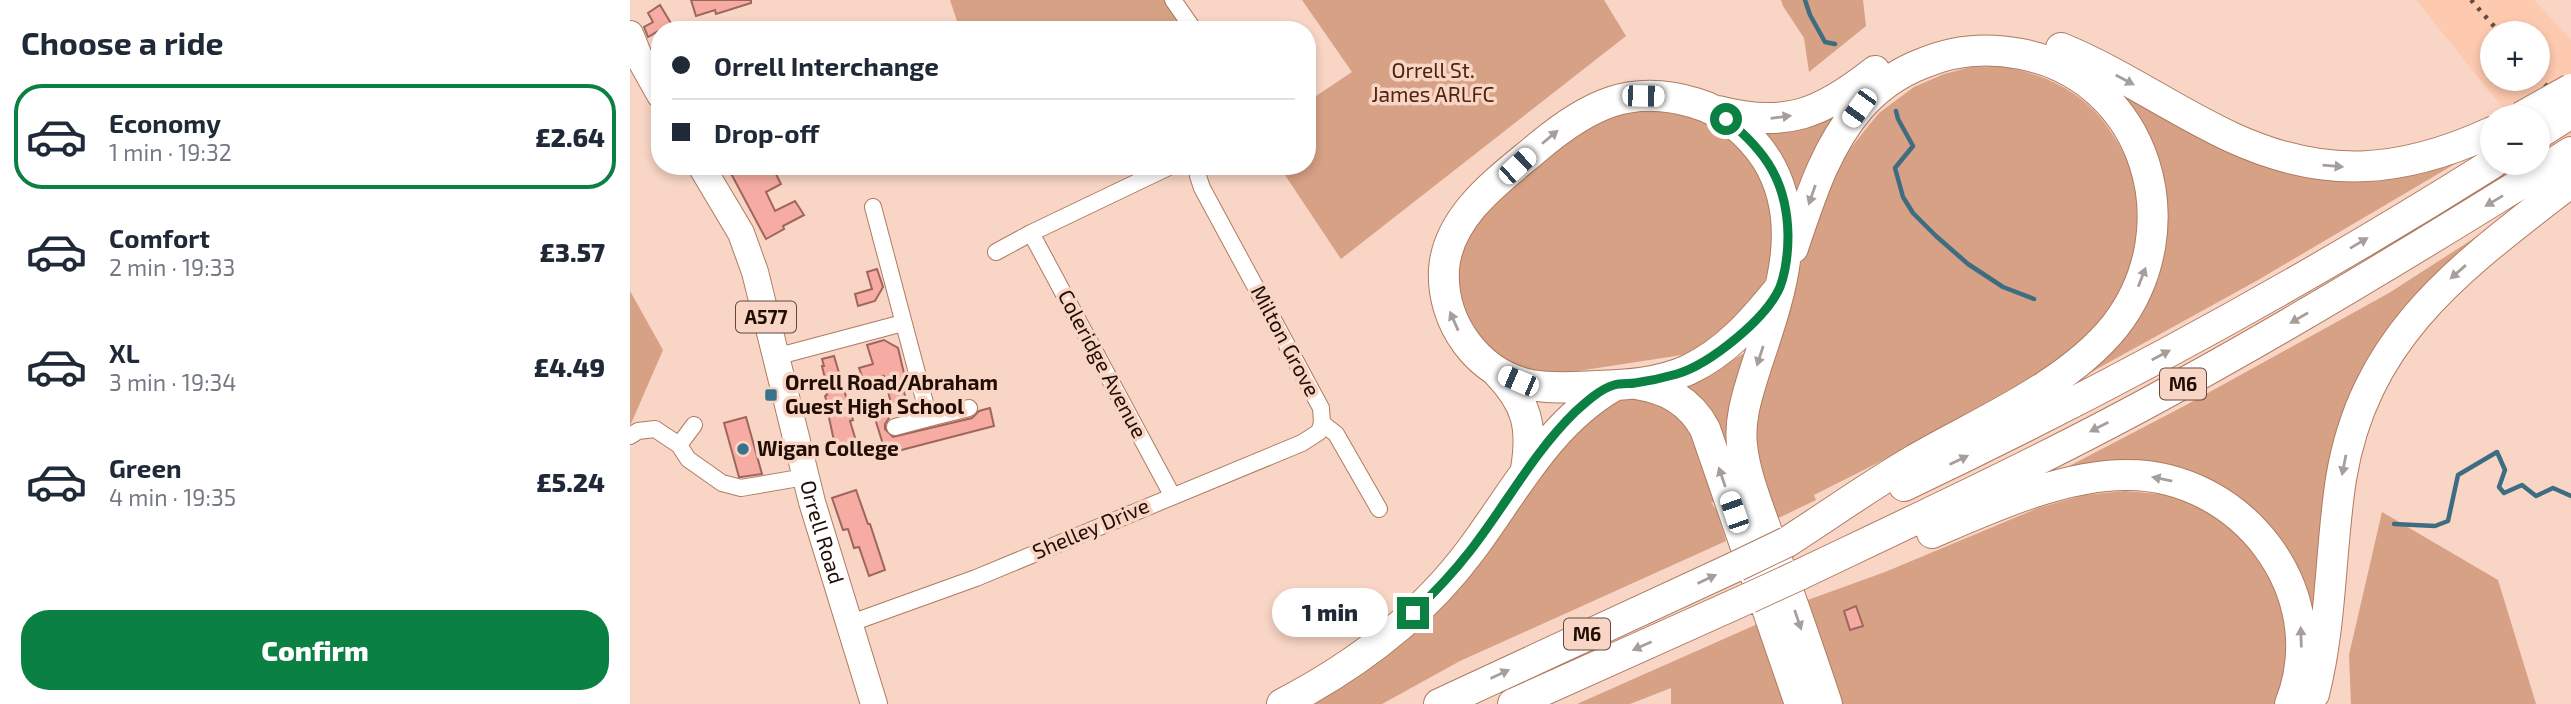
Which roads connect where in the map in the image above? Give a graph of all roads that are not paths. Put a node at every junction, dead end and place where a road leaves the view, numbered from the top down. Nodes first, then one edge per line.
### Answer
1 (1173, 0) edge
2 (1188, 21) edge
3 (630, 34) edge
4 (651, 80) edge
5 (2571, 89) edge
6 (2542, 105) edge
7 (1714, 110) junction
8 (2571, 113) edge
9 (2550, 126) edge
10 (2480, 137) edge
11 (2480, 171) edge
12 (2565, 171) edge
13 (706, 175) edge
14 (1152, 175) edge
15 (1198, 175) edge
16 (873, 207) dead end
17 (1031, 233) junction
18 (996, 252) dead end
19 (1781, 282) junction
20 (903, 323) junction
21 (775, 357) junction
22 (1497, 372) junction
23 (1623, 384) junction
24 (969, 408) dead end
25 (929, 418) junction
26 (1322, 423) junction
27 (694, 425) dead end
28 (895, 427) dead end
29 (630, 436) edge
30 (679, 445) junction
31 (1527, 469) junction
32 (805, 477) junction
33 (1172, 495) junction
34 (1379, 509) dead end
35 (1787, 542) junction
36 (1798, 575) junction
37 (851, 623) junction
38 (874, 704) edge
39 (1282, 704) edge
40 (1439, 704) edge
41 (1513, 704) edge
42 (1800, 704) edge
43 (1827, 704) edge
44 (2290, 704) edge
45 (2310, 704) edge

1 - 2 street
3 - 4 highway
5 - 6 highway, bridge
7 -> 10 highway
7 - 19 highway
22 -> 7 highway
8 - 9 highway, bridge
35 -> 11 highway, M6
12 -> 36 highway, M6
12 -> 45 highway, M6
13 - 21 highway, Orrell Road / A577
14 - 17 street
15 - 26 street, Milton Grove
16 - 20 street
17 - 18 street
17 - 33 street, Coleridge Avenue
19 - 23 highway
35 -> 19 highway, M6
19 -> 43 highway
20 - 21 street
20 - 25 street
21 - 32 highway, Orrell Road / A577
22 - 23 highway
22 - 31 highway
23 - 31 highway
42 -> 23 highway
24 - 25 street
25 - 28 street
26 - 33 street, Shelley Drive
26 - 34 street, Milton Grove
27 - 30 street
29 - 30 street
30 - 32 street
31 - 39 highway
32 - 37 highway, Orrell Road / A577
33 - 37 street, Shelley Drive
40 -> 35 highway, M6, bridge
36 -> 41 highway, M6, bridge
44 -> 36 highway, M6
37 - 38 highway, Orrell Road / A577

